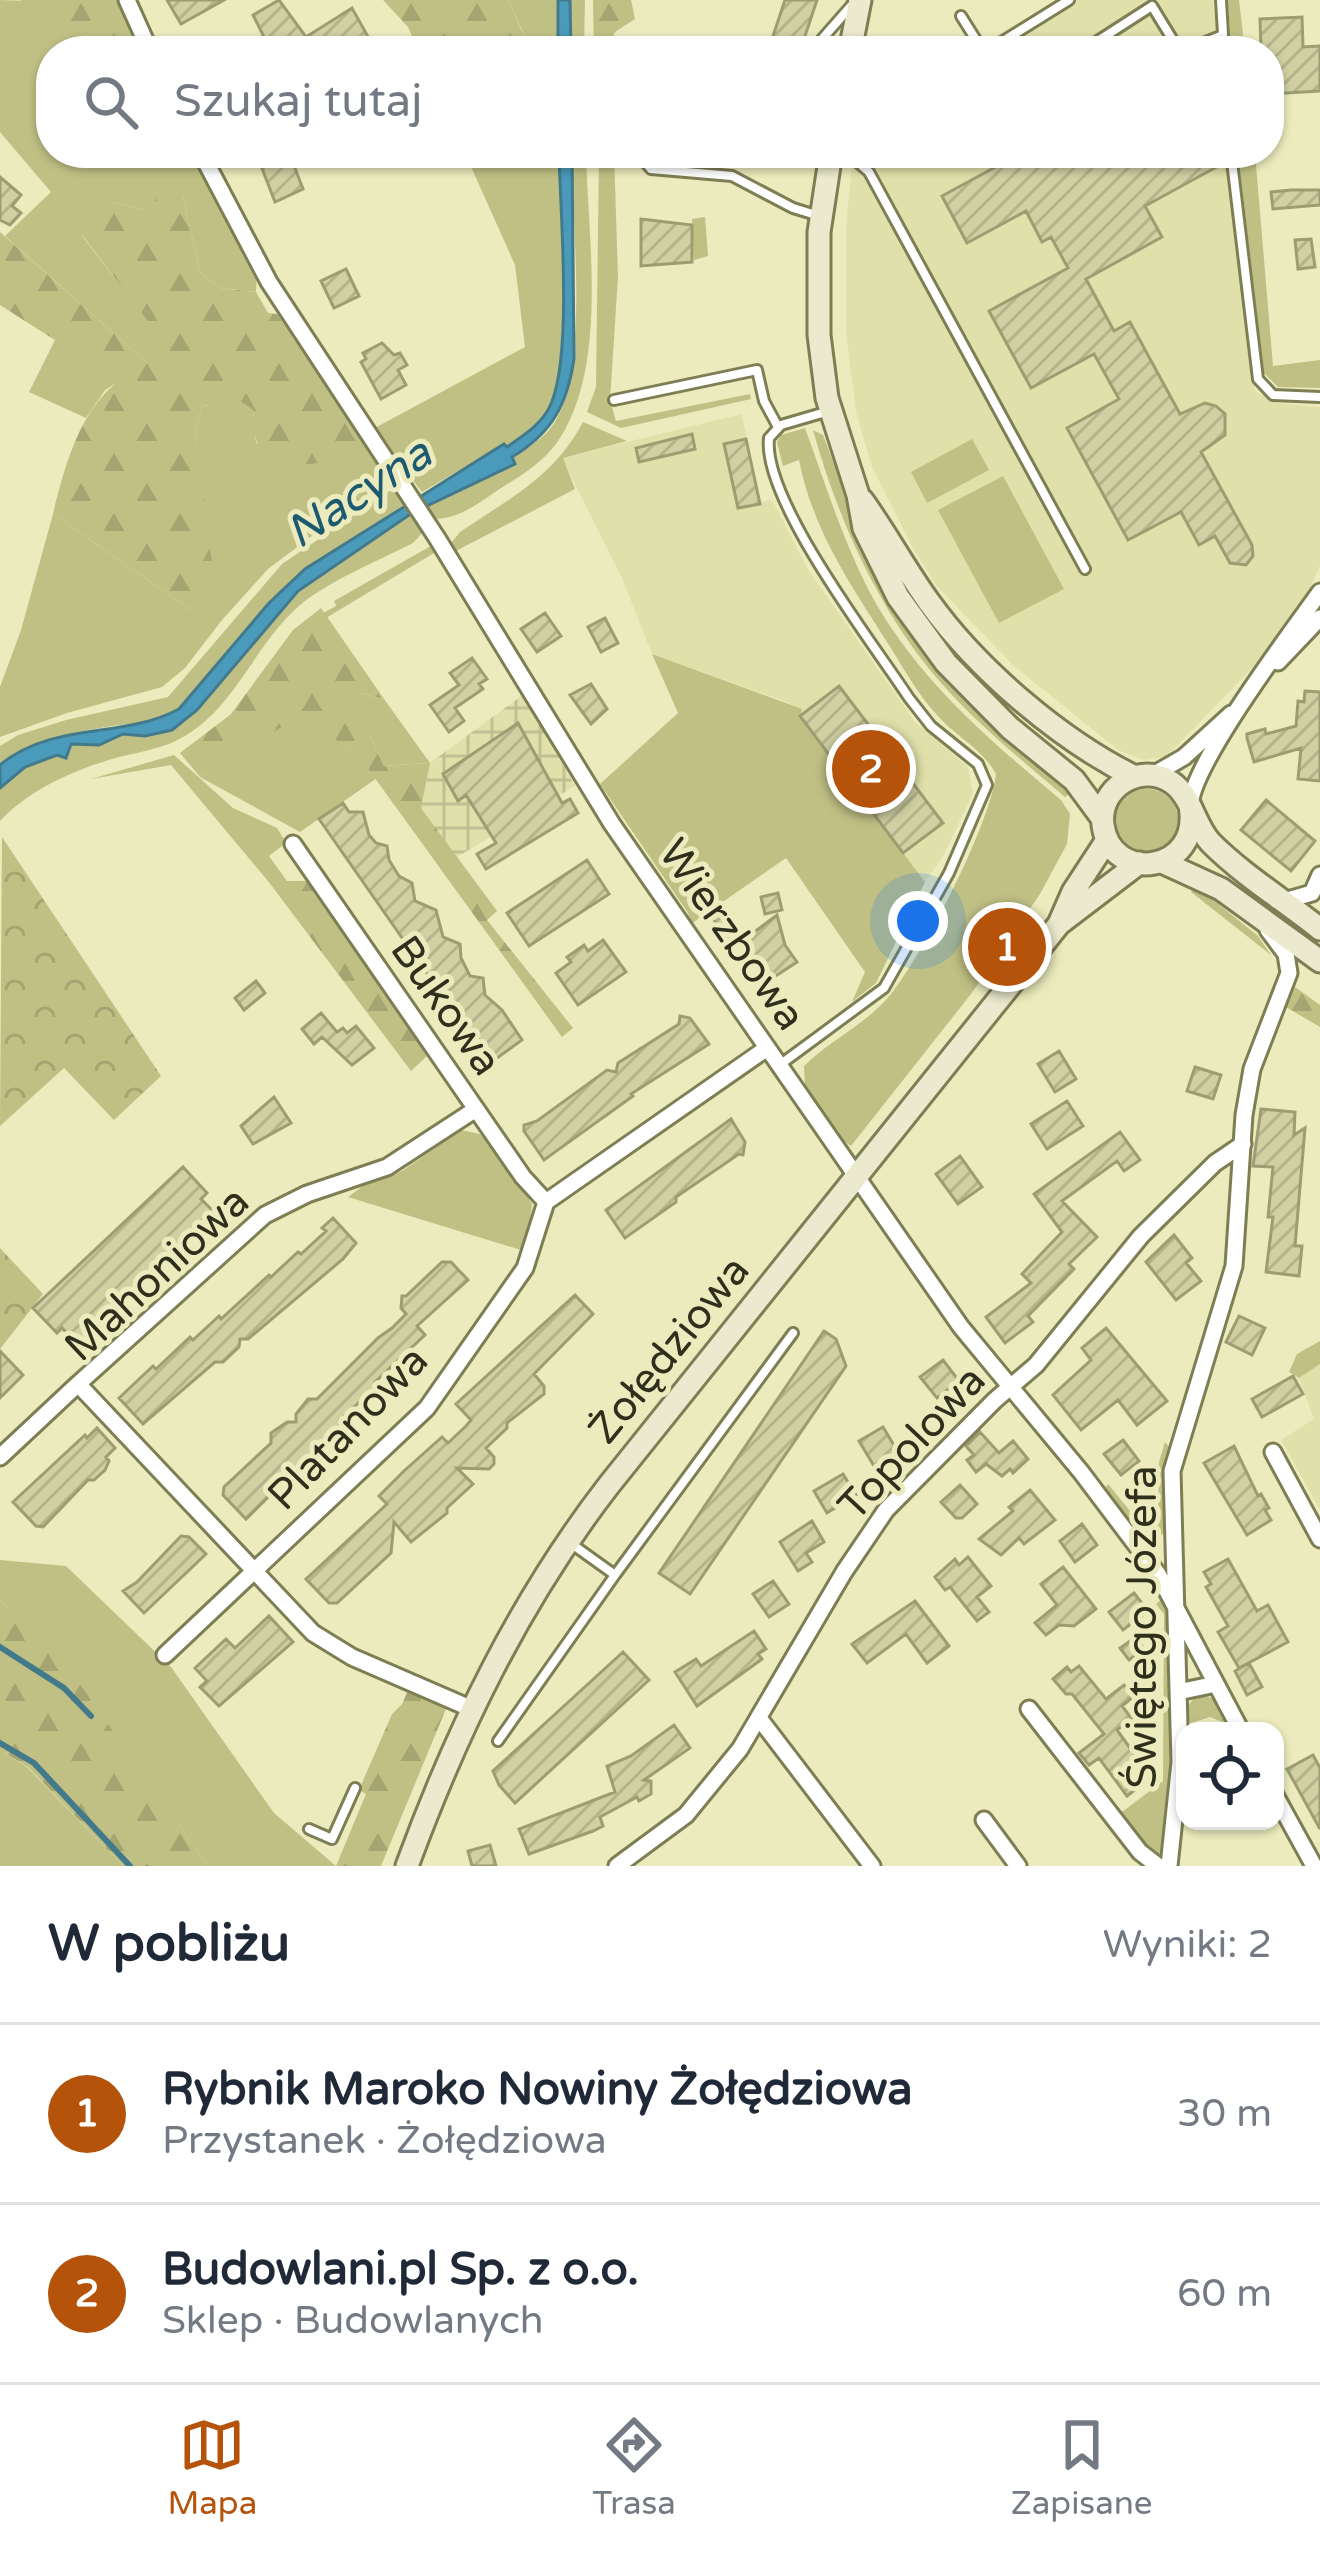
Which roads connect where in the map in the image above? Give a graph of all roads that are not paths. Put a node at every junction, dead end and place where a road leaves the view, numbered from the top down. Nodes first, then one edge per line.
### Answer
1 (127, 0) edge
2 (858, 0) edge
3 (1069, 0) edge
4 (1162, 0) edge
5 (1221, 0) edge
6 (1152, 6) junction
7 (961, 16) dead end
8 (1223, 34) joint
9 (143, 36) edge
10 (825, 36) edge
11 (852, 36) edge
12 (975, 36) edge
13 (1010, 36) edge
14 (1105, 36) edge
15 (1170, 36) edge
16 (1218, 36) edge
17 (209, 168) edge
18 (658, 168) edge
19 (829, 168) edge
20 (864, 168) edge
21 (1233, 168) edge
22 (821, 216) junction
23 (1320, 397) edge
24 (614, 400) dead end
25 (830, 411) junction
26 (778, 427) junction
27 (858, 495) junction
28 (1084, 569) dead end
29 (1320, 592) edge
30 (1320, 618) edge
31 (1263, 676) junction
32 (1238, 709) junction
33 (1144, 776) junction
34 (1190, 806) junction
35 (1105, 829) junction
36 (292, 844) dead end
37 (1150, 862) junction
38 (1320, 875) edge
39 (1284, 901) junction
40 (1256, 913) junction
41 (1059, 924) junction
42 (1320, 929) edge
43 (1320, 963) edge
44 (1289, 973) junction
45 (766, 1048) junction
46 (780, 1065) junction
47 (476, 1109) junction
48 (1243, 1144) junction
49 (855, 1178) junction
50 (547, 1202) junction
51 (793, 1333) dead end
52 (78, 1384) junction
53 (1010, 1388) junction
54 (1273, 1452) dead end
55 (0, 1457) edge
56 (1320, 1539) edge
57 (568, 1541) junction
58 (1173, 1544) junction
59 (1141, 1551) junction
60 (252, 1571) junction
61 (615, 1575) junction
62 (1178, 1606) junction
63 (164, 1655) dead end
64 (1216, 1684) junction
65 (1178, 1692) junction
66 (1029, 1708) dead end
67 (472, 1709) junction
68 (759, 1718) junction
69 (1235, 1722) edge
70 (498, 1741) dead end
71 (355, 1788) dead end
72 (1284, 1811) edge
73 (983, 1820) dead end
74 (309, 1828) dead end
75 (407, 1866) edge
76 (617, 1866) edge
77 (872, 1866) edge
78 (1018, 1866) edge
79 (1158, 1866) edge
80 (1168, 1866) edge
81 (1314, 1866) edge

1 - 9 street
2 - 10 lane
2 - 11 street
3 - 13 lane
4 - 6 lane
5 - 8 lane
6 - 14 lane
6 - 15 lane
7 - 12 lane
8 - 16 lane
17 - 45 street, Wierzbowa
18 - 22 lane
19 - 22 street
20 - 28 lane
21 - 23 lane
22 - 25 street
24 - 26 lane
25 - 26 lane
25 - 27 street
26 - 46 lane
27 - 33 street
27 - 35 street
29 - 31 street
30 - 31 street
31 - 32 street
32 - 33 street
32 - 34 street
33 - 34 street
33 - 35 street
34 - 37 street
34 - 39 street
35 - 37 street
35 - 41 street, Żołędziowa
36 - 47 street, Bukowa
37 - 40 street
37 - 41 street, Żołędziowa
38 - 39 street
39 - 42 street
40 - 43 street
40 - 44 street
41 - 49 street, Żołędziowa
43 - 44 street
44 - 48 street, Świętego Józefa
45 - 46 street, Wierzbowa
45 - 50 street
46 - 49 street, Wierzbowa
47 - 50 street, Bukowa
47 - 52 street, Mahoniowa
48 - 53 street, Topolowa
48 - 58 street, Świętego Józefa
49 - 53 street, Wierzbowa
49 - 57 street, Żołędziowa
50 - 60 street, Platanowa
51 - 61 lane
52 - 55 street
52 - 60 street, Mahoniowa
53 - 59 street, Wierzbowa
53 - 68 street, Topolowa
54 - 56 street
57 - 61 lane
57 - 67 street, Żołędziowa
58 - 59 street
58 - 62 street, Świętego Józefa
59 - 62 street, Wierzbowa
60 - 63 street, Platanowa
60 - 67 street, Mahoniowa
61 - 70 lane
62 - 64 street, Wierzbowa
62 - 65 street, Świętego Józefa
64 - 65 street
64 - 69 street, Wierzbowa
65 - 80 street, Świętego Józefa
66 - 79 street
67 - 75 street, Żołędziowa
68 - 76 street, Topolowa
68 - 77 street
71 - 74 lane
72 - 81 street
73 - 78 street

